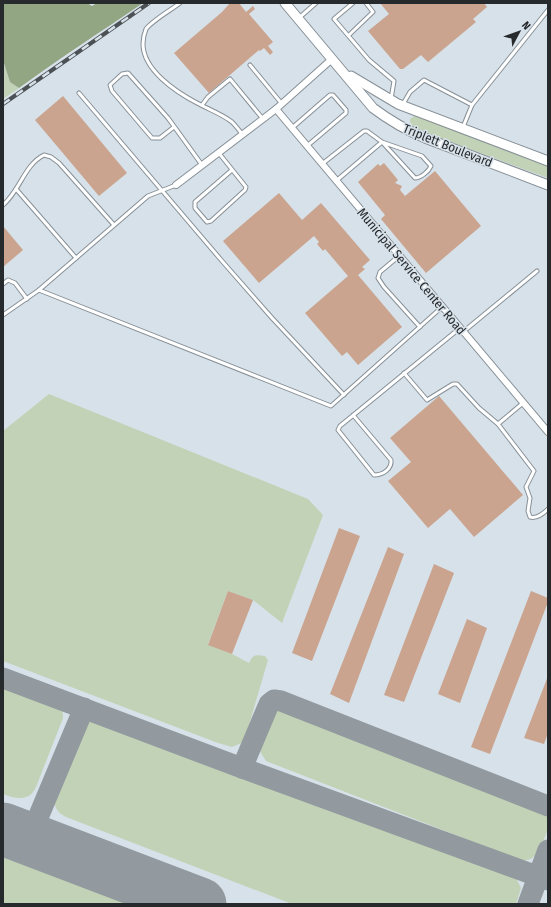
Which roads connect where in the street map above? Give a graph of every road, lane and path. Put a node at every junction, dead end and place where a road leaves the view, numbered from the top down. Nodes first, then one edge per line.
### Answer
1 (180, 3) edge
2 (285, 3) edge
3 (316, 3) edge
4 (353, 3) edge
5 (366, 3) edge
6 (548, 10) edge
7 (298, 18) junction
8 (348, 35) junction
9 (332, 59) junction
10 (250, 65) dead end
11 (343, 71) junction
12 (79, 93) dead end
13 (391, 100) junction
14 (282, 104) junction
15 (472, 105) junction
16 (202, 106) junction
17 (402, 106) junction
18 (276, 109) junction
19 (263, 119) junction
20 (174, 127) junction
21 (292, 128) junction
22 (462, 129) junction
23 (242, 134) junction
24 (382, 142) junction
25 (307, 146) junction
26 (218, 152) junction
27 (548, 161) edge
28 (322, 164) junction
29 (202, 165) junction
30 (232, 170) junction
31 (336, 181) junction
32 (176, 184) joint
33 (548, 185) edge
34 (16, 190) junction
35 (163, 190) junction
36 (3, 205) edge
37 (114, 225) junction
38 (399, 256) junction
39 (76, 258) junction
40 (537, 271) dead end
41 (3, 284) edge
42 (39, 290) junction
43 (27, 299) junction
44 (442, 307) junction
45 (3, 315) edge
46 (420, 327) junction
47 (461, 330) junction
48 (404, 373) junction
49 (344, 395) junction
50 (523, 403) junction
51 (353, 415) junction
52 (498, 424) junction
53 (548, 432) edge
54 (548, 509) edge

1 - 16 lane
2 - 7 main road, Triplett Boulevard
3 - 7 lane
4 - 8 lane
5 - 8 lane
6 - 15 lane
7 - 9 main road, Triplett Boulevard
8 - 13 lane
9 - 11 main road, Triplett Boulevard
9 - 14 street
10 - 14 lane
11 - 13 main road, Triplett Boulevard
11 - 33 main road, Triplett Boulevard
12 - 35 lane
13 - 17 main road, Triplett Boulevard
14 - 18 street
15 - 17 lane
15 - 22 lane
16 - 19 lane
16 - 23 lane
17 - 22 main road, Triplett Boulevard
18 - 19 street
18 - 21 street, Municipal Service Center Road
19 - 23 street
20 - 20 lane
20 - 29 lane
21 - 25 street, Municipal Service Center Road
21 - 25 lane
22 - 27 main road, Triplett Boulevard
23 - 26 street
24 - 24 lane
24 - 28 lane
24 - 31 lane
25 - 28 street, Municipal Service Center Road
26 - 29 street
26 - 30 lane
28 - 31 street, Municipal Service Center Road
29 - 32 street
30 - 30 lane
31 - 38 street, Municipal Service Center Road
32 - 35 lane
34 - 36 lane
34 - 37 lane
34 - 39 lane
35 - 37 lane
35 - 49 lane
37 - 39 lane
38 - 44 street, Municipal Service Center Road
38 - 46 lane
39 - 42 lane
40 - 47 lane
41 - 43 lane
42 - 43 lane
42 - 49 lane
43 - 45 lane
44 - 46 lane
44 - 47 street, Municipal Service Center Road
46 - 49 lane
47 - 48 lane
47 - 50 street, Municipal Service Center Road
48 - 51 lane
48 - 52 lane
50 - 52 lane
50 - 53 street, Municipal Service Center Road
51 - 51 lane
52 - 54 lane

